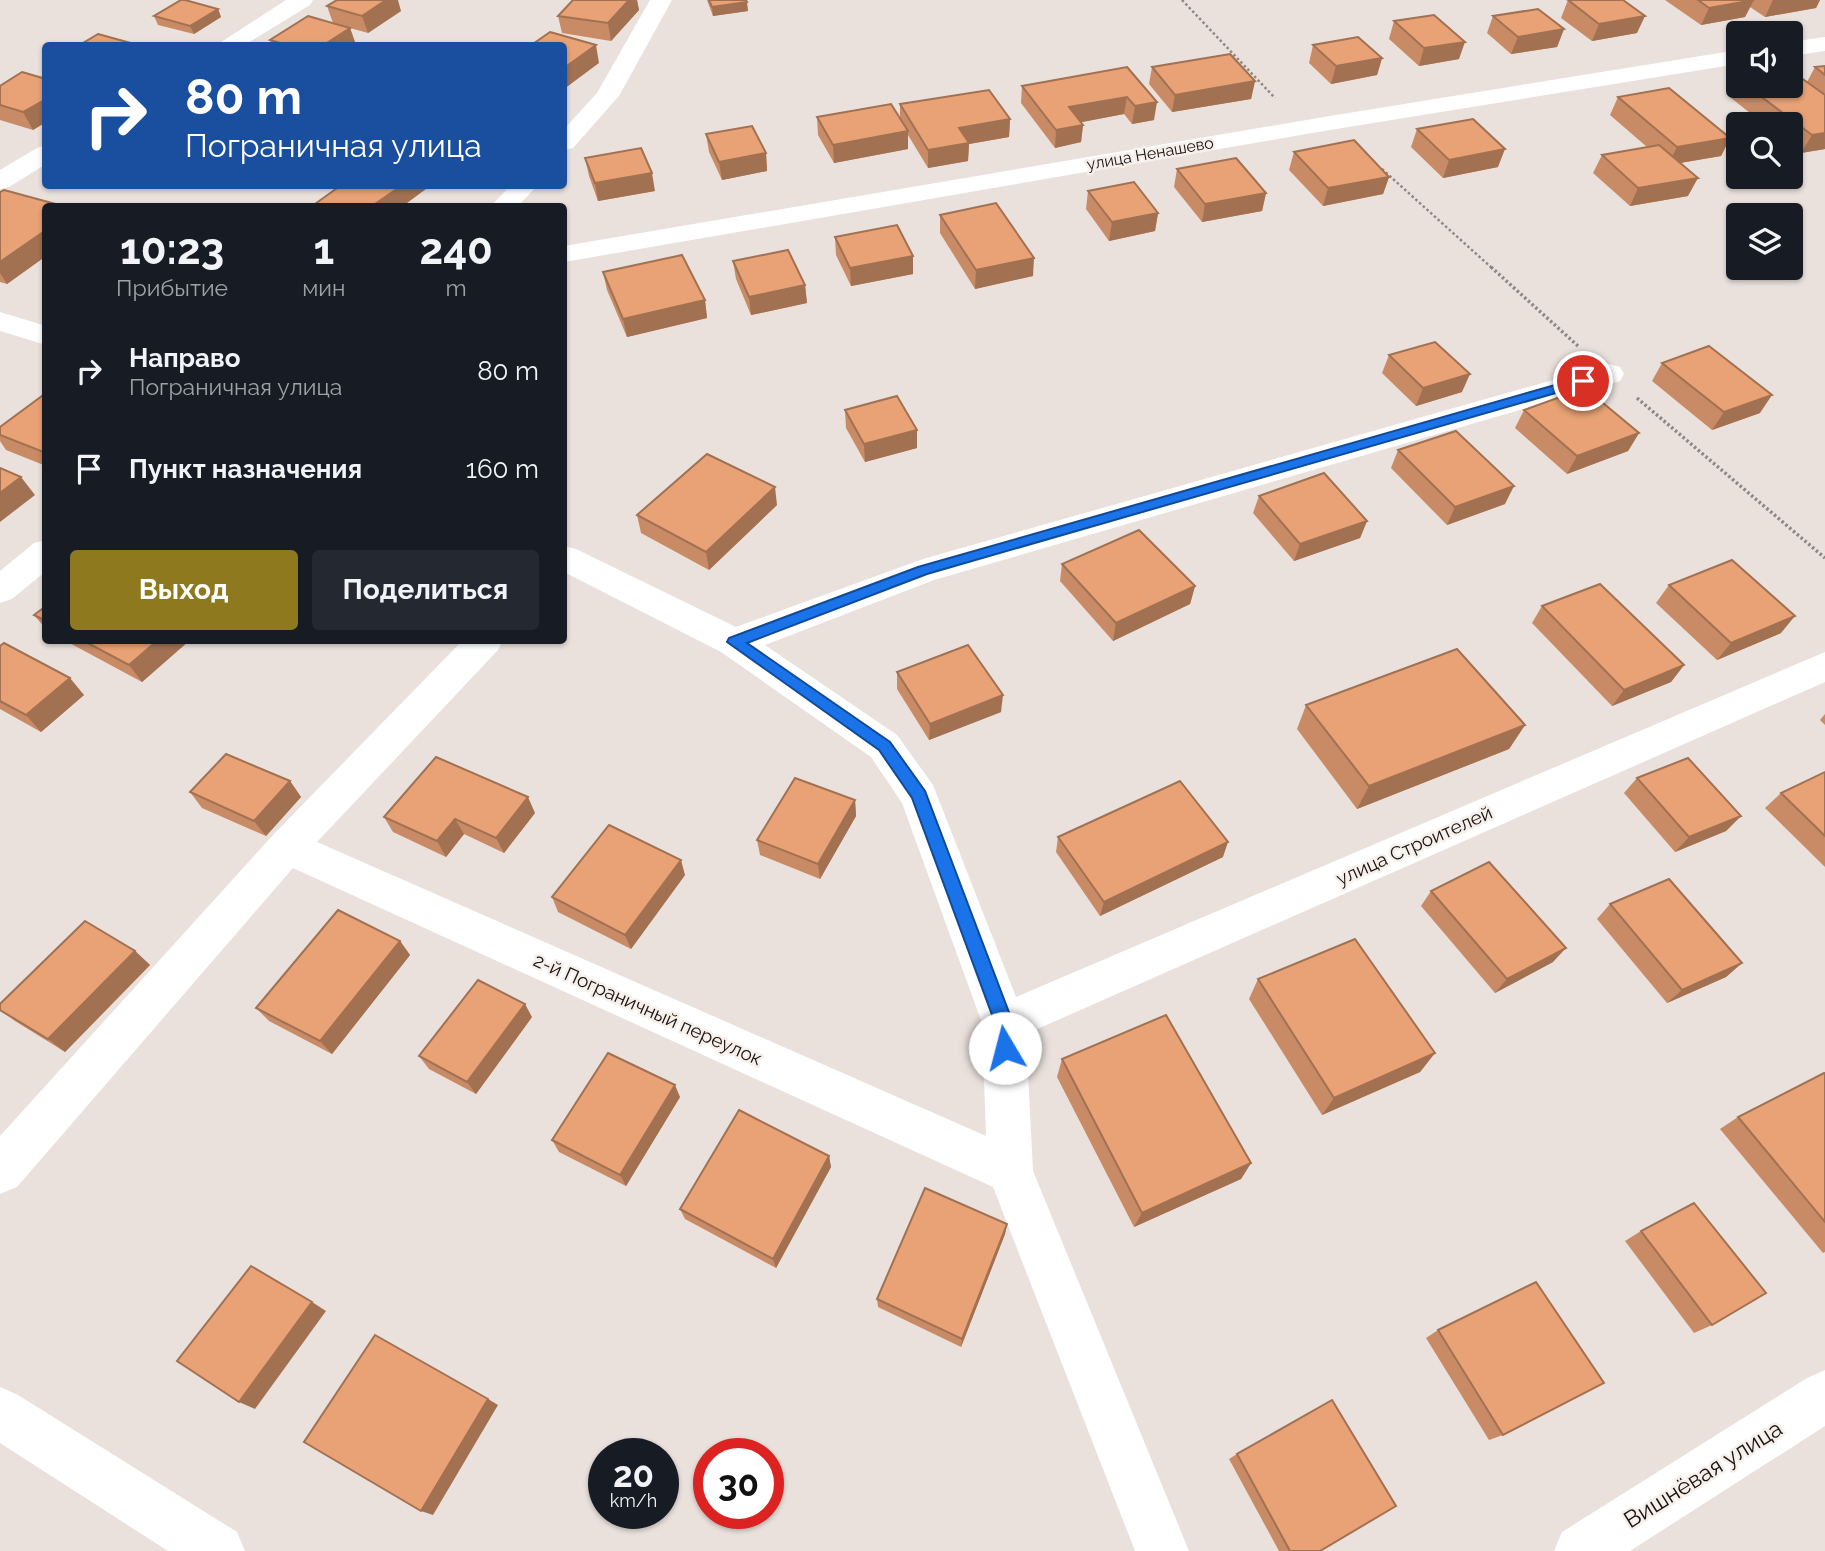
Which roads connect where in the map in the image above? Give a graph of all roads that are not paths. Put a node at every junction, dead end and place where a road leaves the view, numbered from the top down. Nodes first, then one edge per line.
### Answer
1 (302, 0) edge
2 (661, 0) edge
3 (233, 42) edge
4 (1825, 44) edge
5 (1803, 47) edge
6 (1726, 59) edge
7 (567, 140) edge
8 (42, 155) edge
9 (0, 181) edge
10 (521, 189) edge
11 (507, 203) edge
12 (567, 253) edge
13 (0, 321) edge
14 (42, 335) edge
15 (1609, 374) road end
16 (42, 555) edge
17 (567, 560) edge
18 (0, 590) edge
19 (734, 642) junction
20 (481, 644) edge
21 (1825, 666) edge
22 (286, 847) junction
23 (1004, 1023) junction
24 (0, 1171) edge
25 (1010, 1171) junction
26 (1825, 1396) edge
27 (0, 1413) edge
28 (218, 1551) edge
29 (1163, 1551) edge
30 (1581, 1551) edge

1 - 3 street
2 - 7 street
4 - 5 street
6 - 12 street, улица Ненашево
8 - 9 street
10 - 11 street
13 - 14 street
15 - 19 street
16 - 18 street
17 - 19 street
19 - 23 street
20 - 22 street
21 - 23 street, улица Строителей
22 - 24 street
22 - 25 street, 2-й Пограничный переулок
23 - 25 street
25 - 29 street
26 - 30 street, Вишнёвая улица
27 - 28 street

